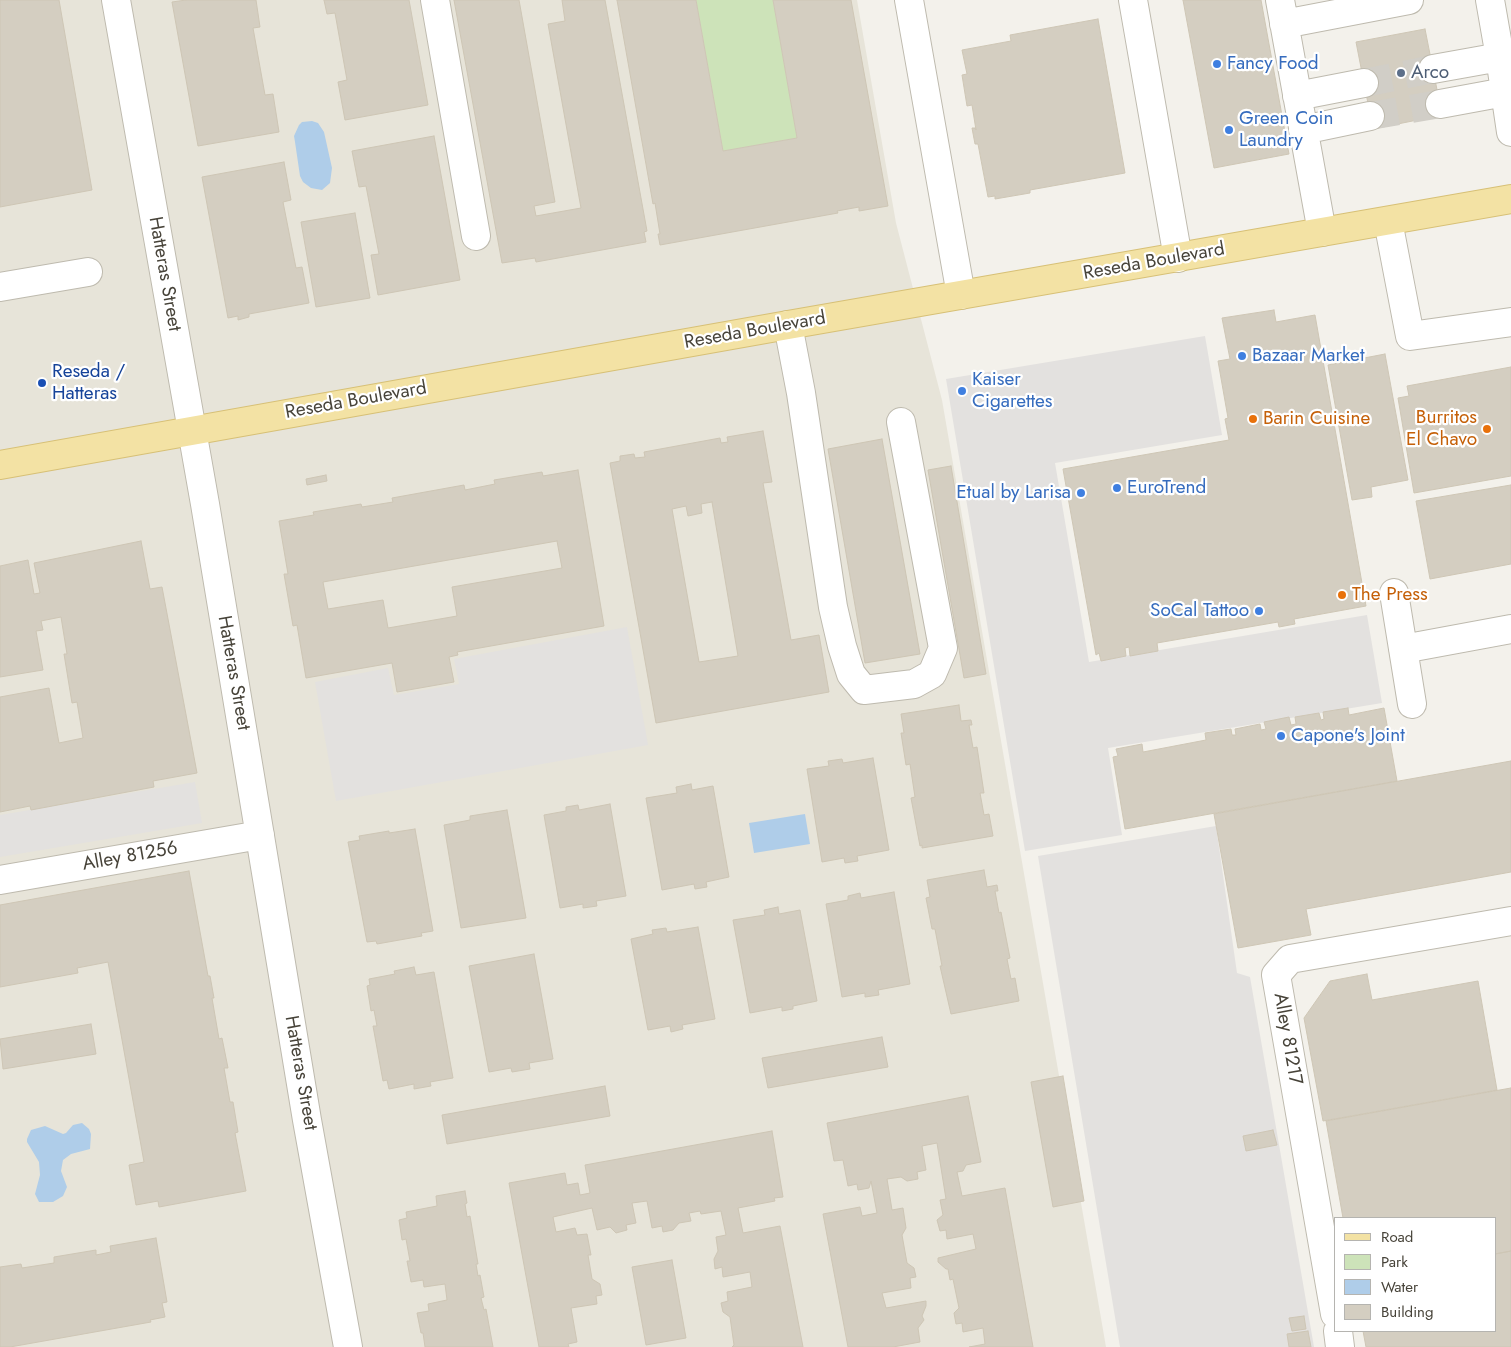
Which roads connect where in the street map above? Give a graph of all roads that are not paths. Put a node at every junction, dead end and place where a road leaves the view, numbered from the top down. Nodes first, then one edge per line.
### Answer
1 (116, 0) edge
2 (435, 0) edge
3 (909, 0) edge
4 (1134, 0) edge
5 (1409, 0) edge
6 (1490, 0) edge
7 (1282, 12) edge
8 (1505, 56) edge
9 (1433, 69) tunnel mouth
10 (1364, 83) tunnel mouth
11 (1505, 92) junction
12 (1297, 96) junction
13 (1440, 104) tunnel mouth
14 (1370, 116) tunnel mouth
15 (1303, 130) junction
16 (1511, 132) edge
17 (1511, 199) edge
18 (1388, 221) junction
19 (1322, 232) junction
20 (476, 236) dead end
21 (1178, 258) junction
22 (88, 272) dead end
23 (0, 287) edge
24 (961, 295) junction
25 (1511, 322) edge
26 (788, 324) junction
27 (901, 422) dead end
28 (192, 431) junction
29 (0, 465) edge
30 (1394, 593) dead end
31 (1511, 629) edge
32 (1403, 649) junction
33 (1412, 704) dead end
34 (260, 835) junction
35 (0, 880) edge
36 (1511, 921) edge
37 (1334, 1308) edge
38 (1338, 1332) edge
39 (348, 1347) edge
40 (1340, 1347) edge

1 - 28 street, Hatteras Street
2 - 20 street
3 - 24 street
4 - 21 street
5 - 7 street
6 - 8 street
7 - 12 street
8 - 9 street
8 - 11 street
10 - 12 street
11 - 13 street
11 - 16 street
12 - 15 street
14 - 15 street
15 - 19 street
17 - 18 main road, Reseda Boulevard
18 - 19 main road, Reseda Boulevard
18 - 25 street
19 - 21 main road, Reseda Boulevard
21 - 24 main road, Reseda Boulevard
22 - 23 street
24 - 26 main road, Reseda Boulevard
26 - 27 street
26 - 28 main road, Reseda Boulevard
28 - 29 main road, Reseda Boulevard
28 - 34 street, Hatteras Street
30 - 32 street
31 - 32 street
32 - 33 street
34 - 35 street, Alley 81256
34 - 39 street, Hatteras Street
36 - 37 street, Alley 81217
38 - 40 street

